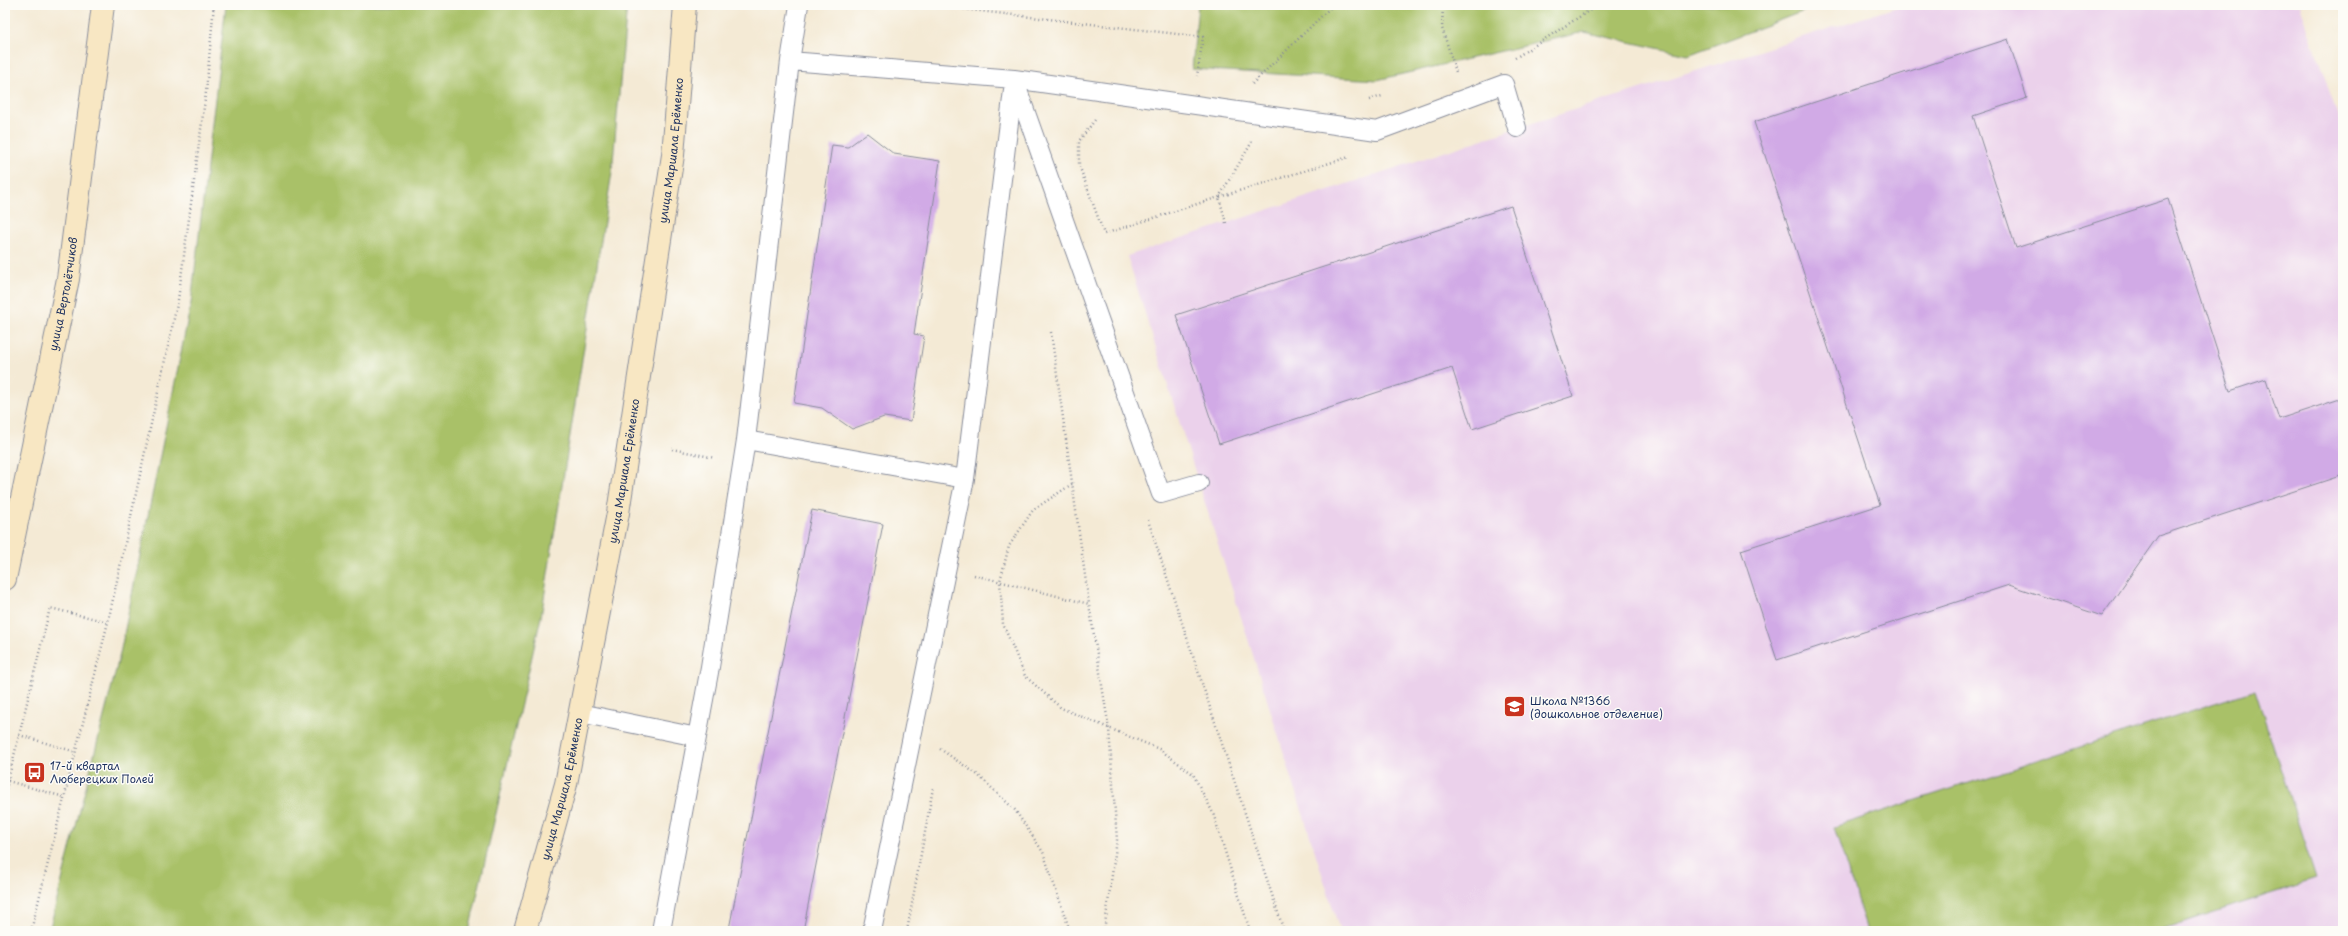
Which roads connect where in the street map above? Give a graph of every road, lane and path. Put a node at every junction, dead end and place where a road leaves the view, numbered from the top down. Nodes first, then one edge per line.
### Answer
1 (103, 5) edge
2 (214, 5) edge
3 (685, 5) edge
4 (799, 5) edge
5 (928, 5) edge
6 (1333, 5) edge
7 (1443, 5) edge
8 (1598, 5) edge
9 (1514, 58) dead end
10 (790, 61) junction
11 (1457, 76) dead end
12 (1014, 79) junction
13 (1196, 82) dead end
14 (1257, 88) dead end
15 (1390, 94) dead end
16 (1367, 100) dead end
17 (1102, 118) dead end
18 (1517, 128) dead end
19 (1254, 140) dead end
20 (1051, 332) dead end
21 (746, 440) junction
22 (672, 449) dead end
23 (742, 464) junction
24 (965, 478) junction
25 (1072, 484) junction
26 (1199, 484) dead end
27 (1147, 517) dead end
28 (5, 579) edge
29 (1000, 581) junction
30 (1088, 604) junction
31 (108, 622) junction
32 (580, 713) junction
33 (1109, 729) junction
34 (19, 735) junction
35 (697, 737) junction
36 (940, 749) dead end
37 (76, 752) junction
38 (8, 781) junction
39 (5, 793) edge
40 (64, 797) junction
41 (5, 926) edge
42 (19, 931) edge
43 (31, 931) edge
44 (525, 931) edge
45 (661, 931) edge
46 (872, 931) edge
47 (1070, 931) edge
48 (1104, 931) edge
49 (1250, 931) edge
50 (1284, 931) edge

1 - 28 street, улица Вертолётчиков
2 - 31 path
3 - 32 street, улица Маршала Ерёменко
4 - 10 lane
5 - 13 path
6 - 14 path
7 - 11 path
8 - 9 path
10 - 12 lane
10 - 21 lane
12 - 18 lane
12 - 24 lane
12 - 26 lane
15 - 16 path
17 - 19 path
20 - 25 path
21 - 23 lane
21 - 24 lane
22 - 23 path
23 - 35 lane
24 - 46 lane
25 - 29 path
25 - 30 path
27 - 50 path
29 - 30 path
29 - 33 path
30 - 33 path
31 - 34 path
31 - 37 path
32 - 35 lane
32 - 44 street, улица Маршала Ерёменко
33 - 48 path
33 - 49 path
34 - 37 path
34 - 38 path
35 - 45 lane
36 - 47 path
37 - 40 path
38 - 39 path
38 - 40 path
40 - 43 path
41 - 42 path

